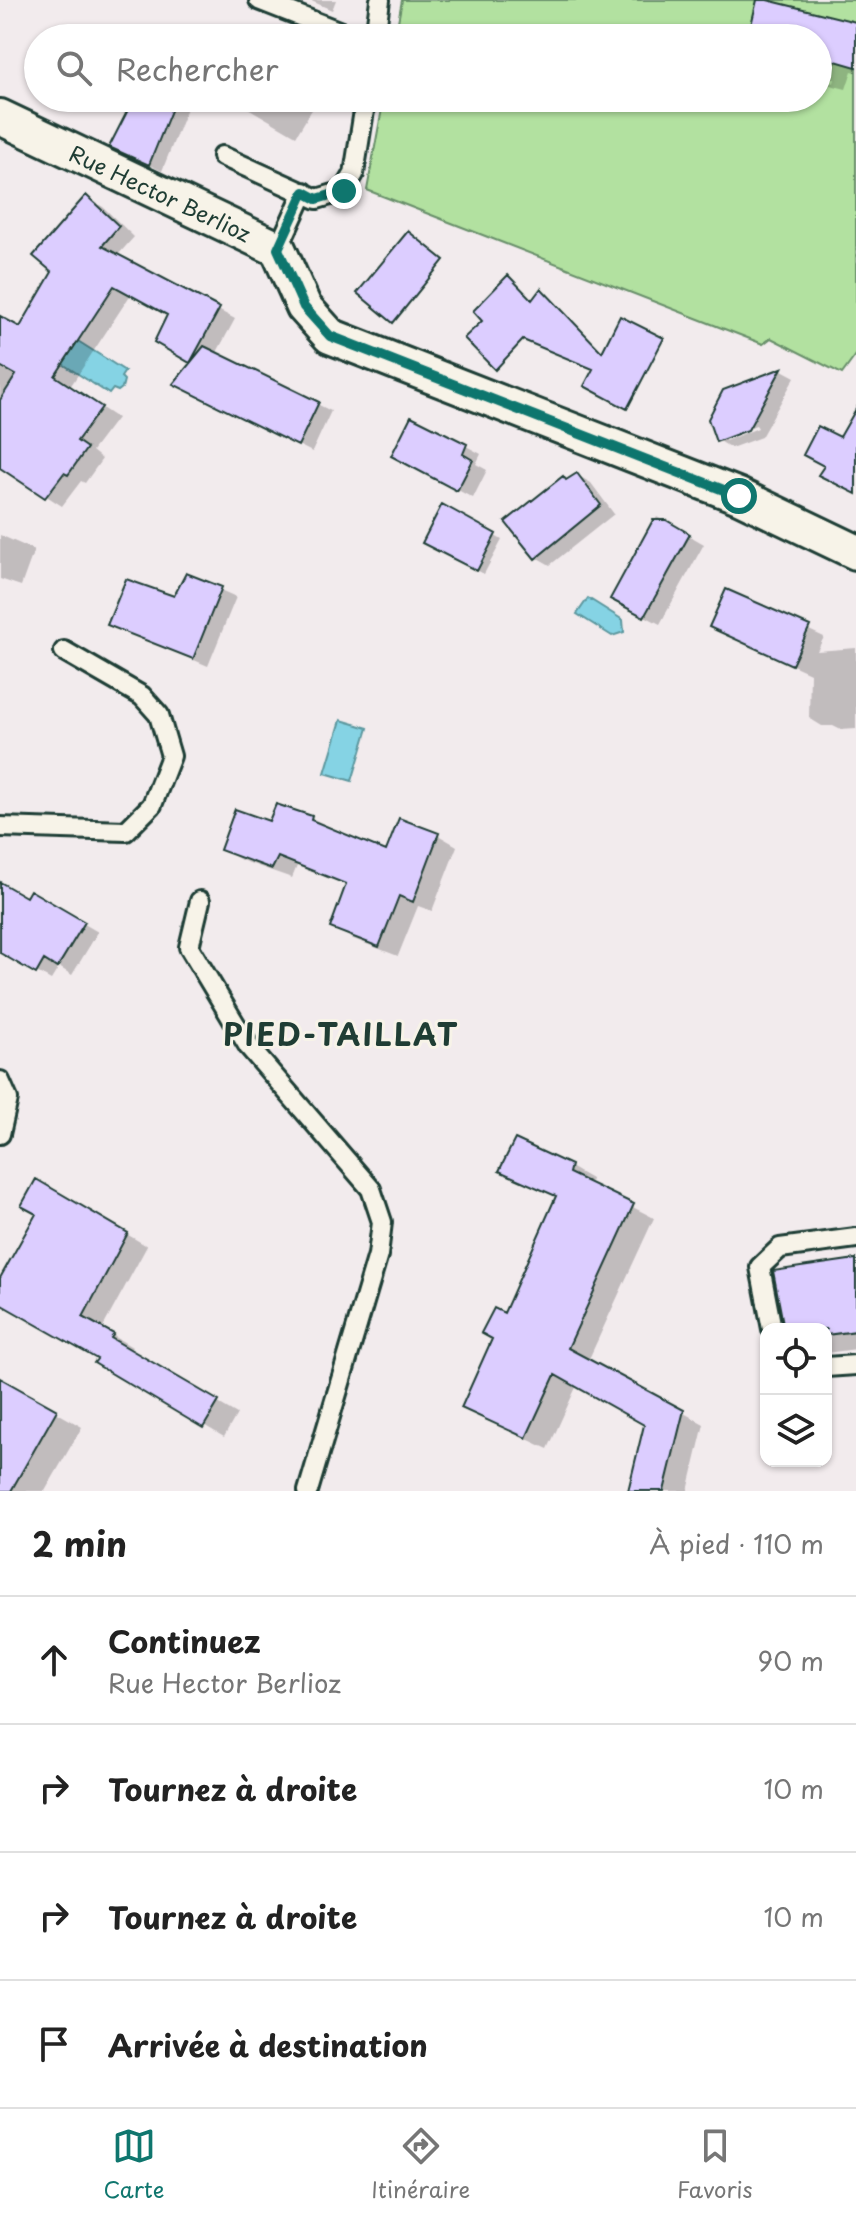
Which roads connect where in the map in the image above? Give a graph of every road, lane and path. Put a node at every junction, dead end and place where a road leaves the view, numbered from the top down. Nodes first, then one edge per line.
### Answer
1 (259, 0) edge
2 (380, 0) edge
3 (320, 24) edge
4 (377, 24) edge
5 (364, 112) edge
6 (0, 117) edge
7 (222, 156) dead end
8 (304, 192) junction
9 (278, 249) junction
10 (856, 552) edge
11 (64, 651) dead end
12 (0, 827) edge
13 (200, 901) dead end
14 (0, 1081) edge
15 (0, 1134) edge
16 (856, 1238) edge
17 (771, 1323) edge
18 (856, 1365) edge
19 (832, 1367) edge
20 (308, 1491) edge

1 - 3 lane
2 - 4 lane
5 - 8 lane
6 - 9 street, Rue Hector Berlioz
7 - 8 lane
8 - 9 lane
9 - 10 street, Rue Hector Berlioz
11 - 12 lane
13 - 20 lane
14 - 15 lane
16 - 17 lane
18 - 19 lane

